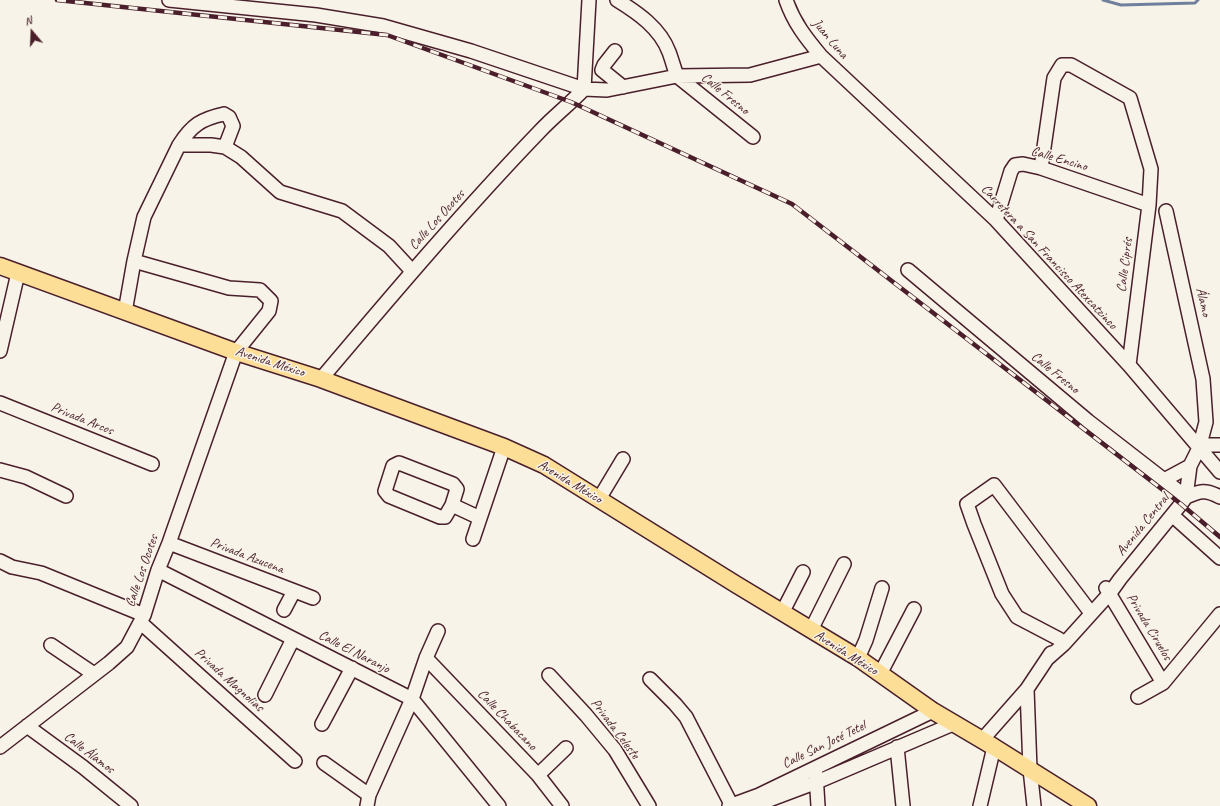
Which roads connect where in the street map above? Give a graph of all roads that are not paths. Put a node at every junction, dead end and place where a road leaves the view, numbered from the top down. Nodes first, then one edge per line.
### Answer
1 (169, 0) edge
2 (589, 0) edge
3 (617, 0) edge
4 (786, 0) edge
5 (615, 51) dead end
6 (821, 56) junction
7 (677, 76) junction
8 (841, 76) joint
9 (623, 87) junction
10 (584, 89) junction
11 (753, 137) dead end
12 (179, 145) junction
13 (225, 147) junction
14 (1041, 168) junction
15 (1149, 206) junction
16 (1166, 211) dead end
17 (996, 220) junction
18 (134, 262) junction
19 (0, 266) edge
20 (908, 270) dead end
21 (412, 271) junction
22 (18, 272) junction
23 (125, 312) junction
24 (0, 347) edge
25 (236, 352) junction
26 (1129, 365) junction
27 (321, 379) junction
28 (0, 403) edge
29 (1220, 445) edge
30 (504, 447) junction
31 (1199, 447) junction
32 (623, 459) dead end
33 (152, 464) dead end
34 (1190, 466) junction
35 (0, 470) edge
36 (1220, 472) edge
37 (1164, 480) junction
38 (66, 496) dead end
39 (1220, 496) edge
40 (1186, 497) junction
41 (599, 499) junction
42 (452, 504) junction
43 (1172, 515) junction
44 (480, 518) junction
45 (473, 539) dead end
46 (169, 543) junction
47 (1220, 558) edge
48 (0, 561) edge
49 (844, 564) dead end
50 (158, 570) junction
51 (802, 572) dead end
52 (882, 588) dead end
53 (1108, 590) junction
54 (294, 591) junction
55 (313, 598) dead end
56 (914, 609) dead end
57 (284, 610) dead end
58 (1089, 611) junction
59 (782, 613) junction
60 (1220, 614) edge
61 (143, 619) junction
62 (811, 630) junction
63 (438, 631) dead end
64 (293, 639) junction
65 (1059, 639) junction
66 (51, 646) dead end
67 (426, 658) junction
68 (858, 658) junction
69 (1047, 660) junction
70 (352, 668) junction
71 (94, 674) junction
72 (880, 674) junction
73 (549, 675) dead end
74 (650, 679) dead end
75 (1163, 683) junction
76 (1027, 689) junction
77 (265, 695) dead end
78 (1138, 697) dead end
79 (412, 699) junction
80 (933, 711) junction
81 (322, 724) dead end
82 (953, 724) junction
83 (27, 726) junction
84 (988, 744) junction
85 (0, 747) edge
86 (897, 747) junction
87 (566, 748) dead end
88 (295, 761) dead end
89 (324, 763) dead end
90 (814, 768) junction
91 (1030, 769) junction
92 (538, 775) junction
93 (817, 782) junction
94 (368, 800) edge
95 (131, 806) edge
96 (500, 806) edge
97 (562, 806) edge
98 (649, 806) edge
99 (731, 806) edge
100 (753, 806) edge
101 (818, 806) edge
102 (903, 806) edge
103 (980, 806) edge
104 (1034, 806) edge
105 (1088, 806) edge

1 - 10 street
2 - 10 street
3 - 7 street
4 - 6 street, Juan Luna
5 - 9 street
6 - 7 street
6 - 8 street, Juan Luna
7 - 9 street
7 - 11 street, Calle Fresno
8 - 17 street, Carretera a San Francisco Atexcatzinco
9 - 10 street
10 - 21 street, Calle Los Ocotes
12 - 13 street
12 - 13 street
12 - 18 street
13 - 21 street
14 - 15 street, Calle Encino
14 - 15 street, Calle Ciprés
14 - 17 street, Calle Encino
15 - 26 street, Calle Ciprés
16 - 31 street, Álamo
17 - 26 street, Carretera a San Francisco Atexcatzinco
18 - 23 street
18 - 25 street, Calle Los Ocotes
19 - 22 main road, Avenida México
20 - 37 street, Calle Fresno
21 - 27 street, Calle Los Ocotes
22 - 23 main road, Avenida México
22 - 24 street
23 - 25 main road, Avenida México
25 - 27 main road, Avenida México
25 - 46 street, Calle Los Ocotes
26 - 31 street, Carretera a San Francisco Atexcatzinco
27 - 30 main road, Avenida México
28 - 33 street, Privada Arcos
29 - 31 street
30 - 41 main road, Avenida México
30 - 44 street
31 - 34 street, Avenida Central
31 - 36 street, Carretera a San Francisco Atexcatzinco
32 - 41 street
34 - 37 street, Avenida Central
34 - 40 street, Avenida Central
35 - 38 street
37 - 40 street, Calle Fresno
39 - 40 street
40 - 43 street, Avenida Central
41 - 59 main road, Avenida México
42 - 42 street
42 - 44 street
43 - 47 street
43 - 53 street, Avenida Central
44 - 45 street
46 - 50 street, Calle Los Ocotes
46 - 54 street, Privada Azucena
48 - 61 street, Privada Magnolias
49 - 62 street
50 - 61 street, Calle Los Ocotes
50 - 64 street, Calle El Naranjo
51 - 59 street
52 - 68 street
53 - 58 street, Avenida Central
53 - 75 street, Privada Ciruelos
54 - 55 street, Privada Azucena
54 - 57 street
56 - 72 street
58 - 65 street, Avenida Central
58 - 65 street
58 - 69 street, Avenida Central
59 - 62 main road, Avenida México
60 - 75 street, Privada Ciruelos
61 - 71 street, Calle Los Ocotes
61 - 88 street, Privada Magnolias
62 - 68 main road, Avenida México
63 - 67 street
64 - 70 street, Calle El Naranjo
64 - 77 street
65 - 69 street, Avenida Central
66 - 71 street
67 - 79 street
67 - 92 street, Calle Chabacano
68 - 72 main road, Avenida México
69 - 76 street, Avenida Central
70 - 79 street, Calle El Naranjo
70 - 81 street
71 - 83 street, Calle Los Ocotes
72 - 80 main road, Avenida México
73 - 98 street, Privada Celeste
74 - 99 street
75 - 78 street, Privada Ciruelos
76 - 84 street, Avenida Central
76 - 91 street
79 - 94 street
79 - 96 street, Calle El Naranjo
80 - 82 main road, Avenida México
80 - 90 street, Calle San José Tetel
82 - 84 main road, Avenida México
82 - 86 street, Calle San José Tetel
83 - 85 street, Calle Los Ocotes
83 - 95 street, Calle Álamos
84 - 91 main road, Avenida México
84 - 103 street
86 - 93 street, Calle San José Tetel
86 - 102 street
87 - 92 street
89 - 94 street
90 - 93 street
90 - 99 street, Calle San José Tetel
91 - 104 street
91 - 105 main road, Avenida México
92 - 97 street, Calle Chabacano
93 - 100 street, Calle San José Tetel
93 - 101 street

